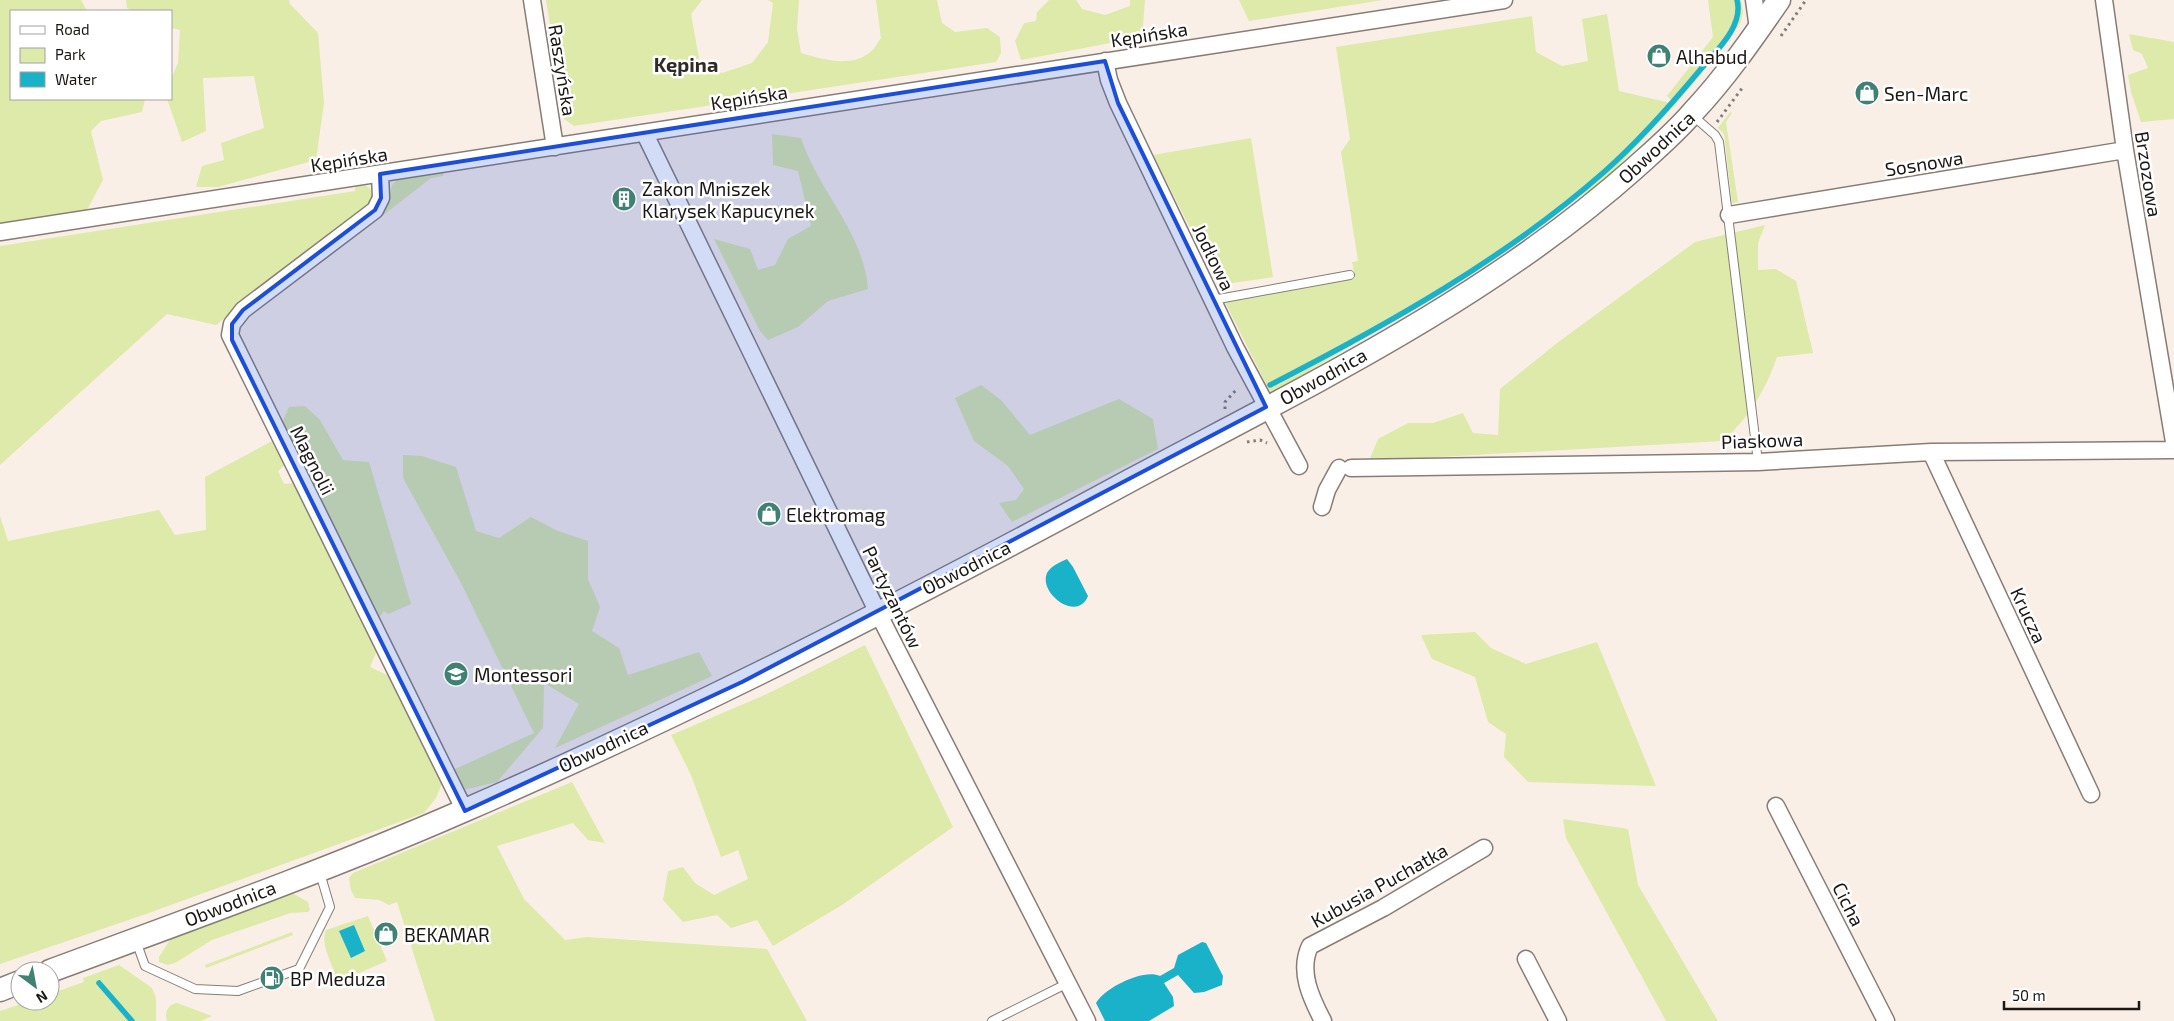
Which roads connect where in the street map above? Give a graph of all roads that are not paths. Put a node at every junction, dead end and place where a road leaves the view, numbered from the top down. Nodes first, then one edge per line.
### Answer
1 (532, 0) edge
2 (1504, 0) edge
3 (1754, 0) edge
4 (1779, 0) edge
5 (2104, 0) edge
6 (1758, 29) junction
7 (1105, 61) junction
8 (1692, 115) junction
9 (645, 134) junction
10 (555, 147) junction
11 (2125, 150) junction
12 (380, 174) junction
13 (1729, 215) junction
14 (0, 232) edge
15 (1350, 275) dead end
16 (1212, 300) junction
17 (1266, 407) junction
18 (2174, 442) edge
19 (2174, 450) edge
20 (1931, 452) junction
21 (1758, 462) junction
22 (1299, 466) dead end
23 (1322, 507) dead end
24 (878, 613) junction
25 (2091, 794) dead end
26 (1776, 806) dead end
27 (465, 810) junction
28 (1484, 848) dead end
29 (318, 869) junction
30 (136, 939) junction
31 (1526, 958) dead end
32 (60, 967) edge
33 (1068, 983) junction
34 (992, 1021) edge
35 (1087, 1021) edge
36 (1323, 1021) edge
37 (1558, 1021) edge
38 (1886, 1021) edge

1 - 10 street, Raszyńska
2 - 7 street, Kępińska
3 - 6 street
4 - 6 main road, Obwodnica
5 - 11 street, Brzozowa
6 - 8 main road, Obwodnica
7 - 9 street, Kępińska
7 - 16 street, Jodłowa
8 - 13 lane
8 - 17 main road, Obwodnica
9 - 10 street, Kępińska
9 - 24 street, Partyzantów
10 - 12 street, Kępińska
11 - 13 street, Sosnowa
11 - 18 street, Brzozowa
12 - 14 street, Kępińska
12 - 27 street, Magnolii
13 - 21 lane
15 - 16 lane
16 - 17 street, Jodłowa
17 - 22 street, Jodłowa
17 - 24 main road, Obwodnica
19 - 20 street, Piaskowa
20 - 21 street, Piaskowa
20 - 25 street, Krucza
21 - 23 street, Piaskowa
24 - 27 main road, Obwodnica
24 - 33 street, Partyzantów
26 - 38 street, Cicha
27 - 29 main road, Obwodnica
28 - 36 street, Kubusia Puchatka
29 - 30 main road, Obwodnica
29 - 30 lane
30 - 32 main road, Obwodnica
31 - 37 street
33 - 34 lane
33 - 35 street, Partyzantów

